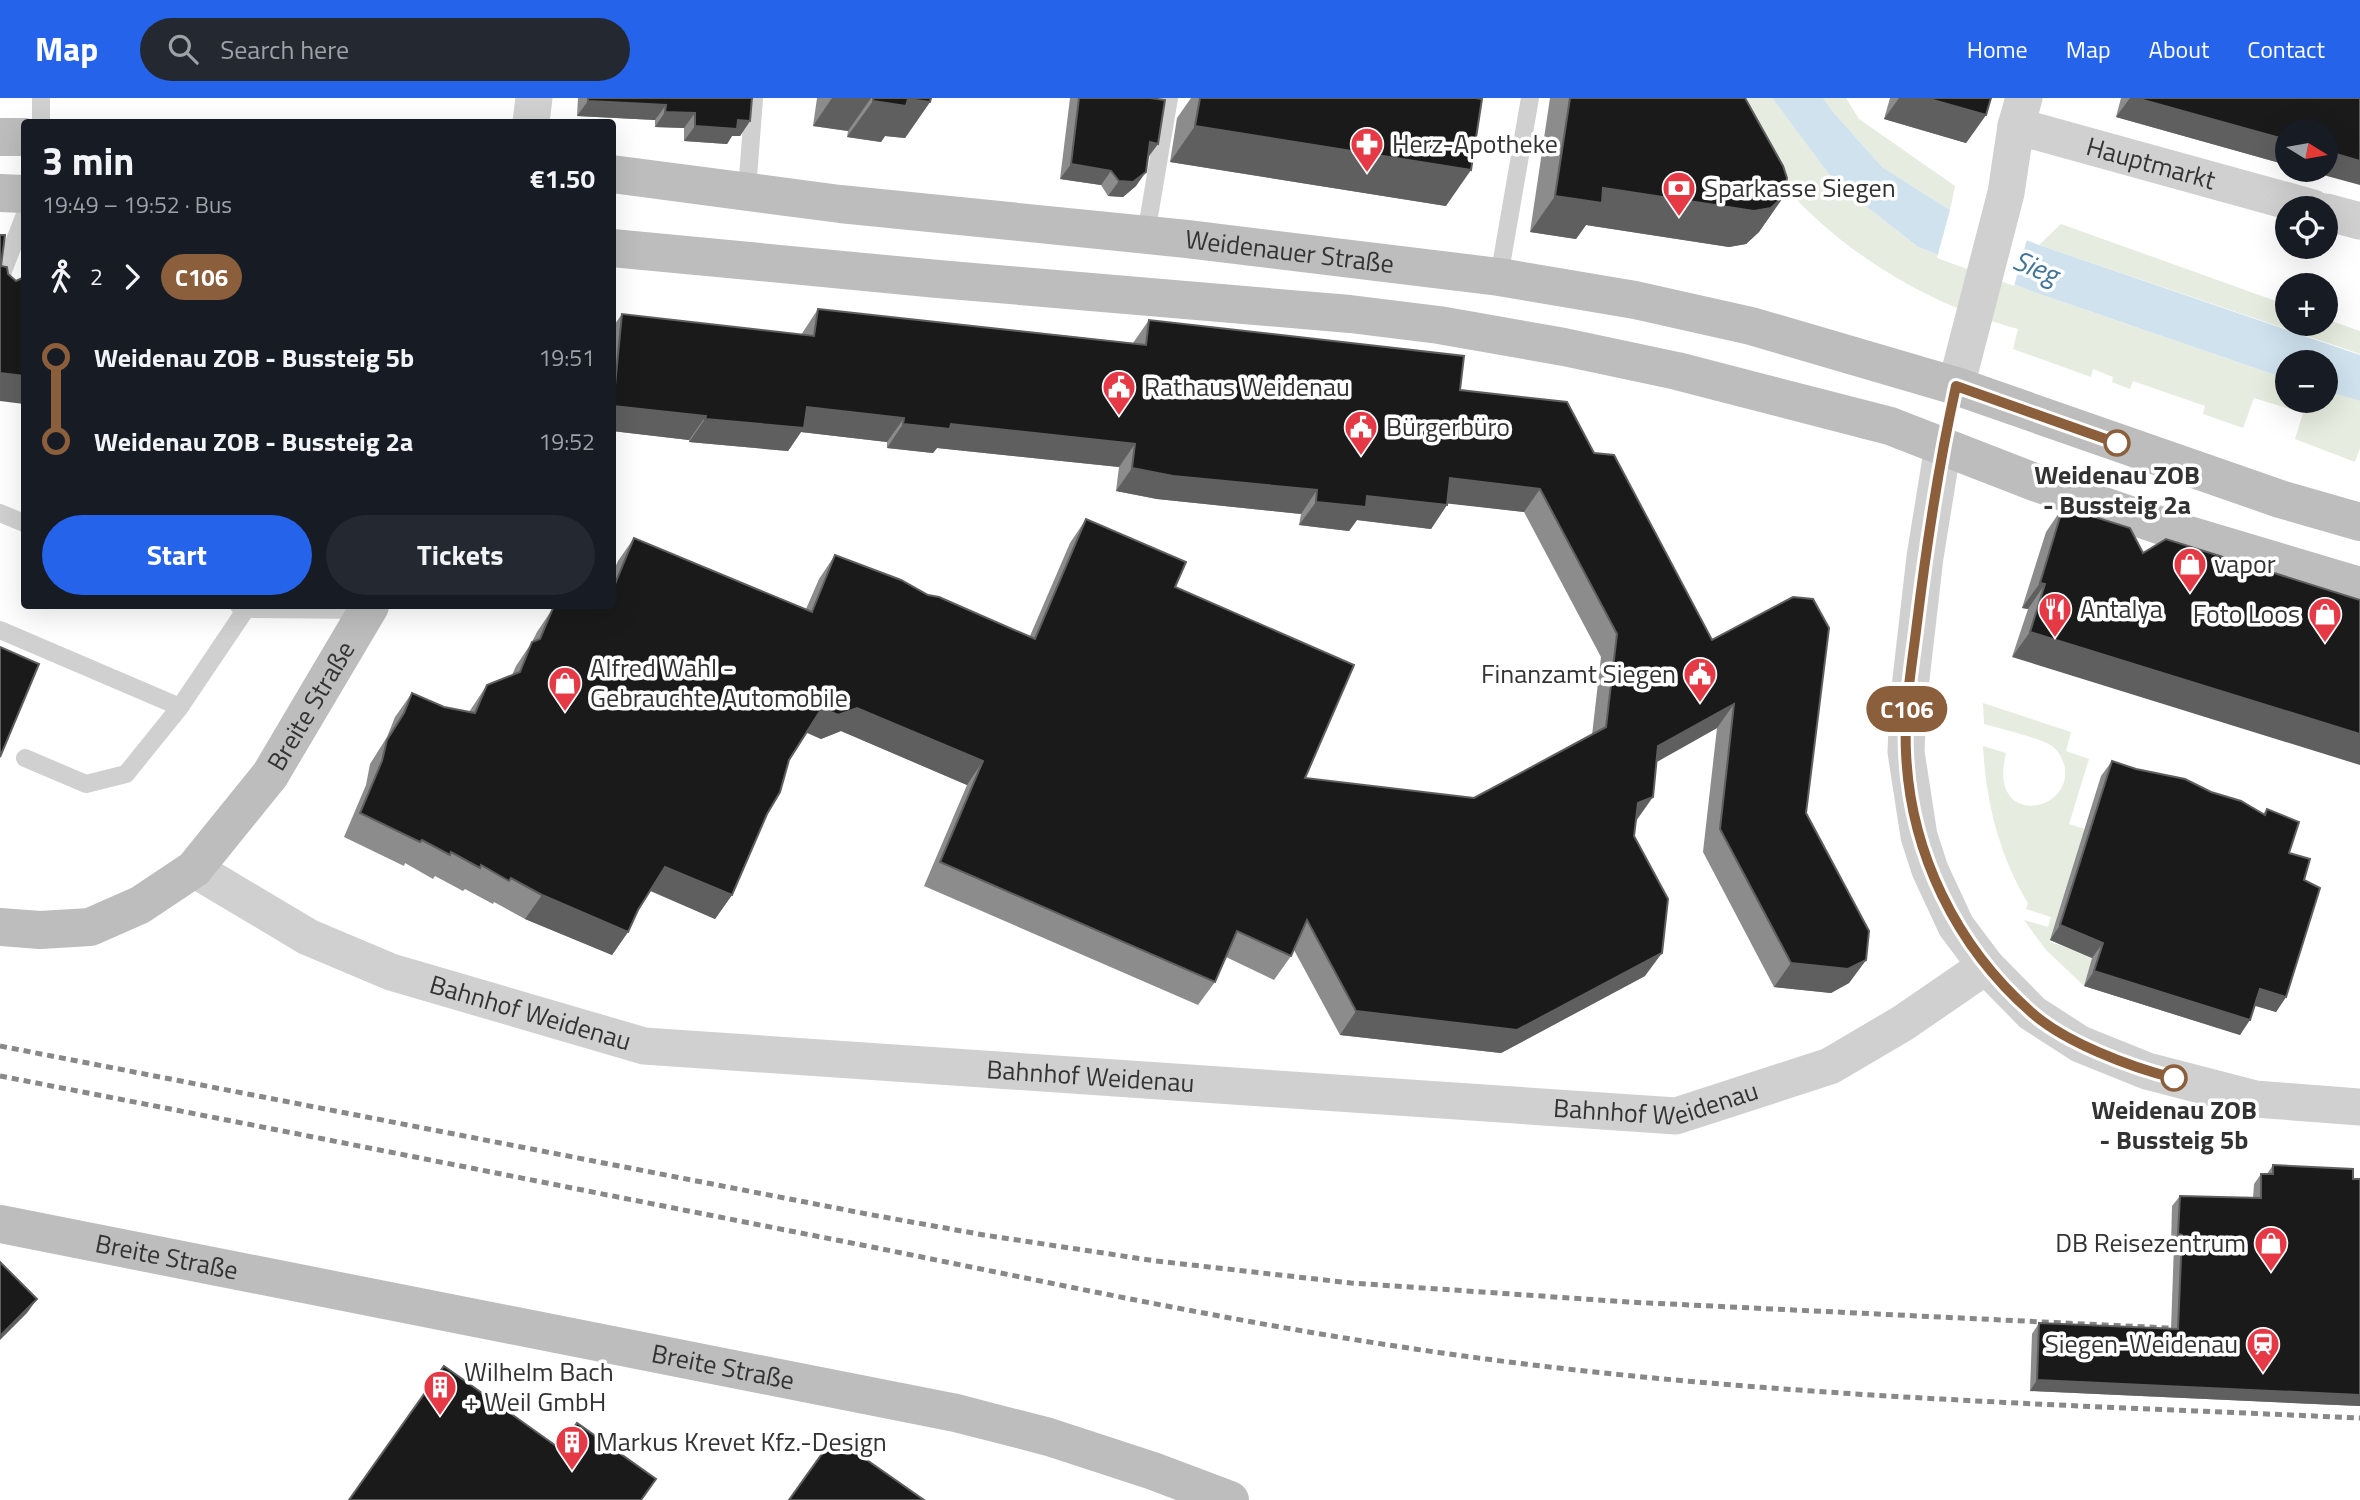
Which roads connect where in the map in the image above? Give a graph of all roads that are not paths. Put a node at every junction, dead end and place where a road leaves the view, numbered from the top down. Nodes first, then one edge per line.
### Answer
1 (41, 98) edge
2 (534, 98) edge
3 (754, 98) edge
4 (1169, 98) edge
5 (1530, 98) edge
6 (2020, 112) edge
7 (41, 119) edge
8 (531, 119) edge
9 (0, 136) edge
10 (21, 137) edge
11 (616, 175) edge
12 (747, 191) junction
13 (0, 193) edge
14 (2298, 193) edge
15 (21, 194) edge
16 (2338, 215) edge
17 (2360, 221) edge
18 (21, 225) edge
19 (1146, 234) junction
20 (616, 248) edge
21 (1499, 277) junction
22 (0, 295) edge
23 (1956, 386) junction
24 (1943, 446) junction
25 (0, 513) edge
26 (21, 522) edge
27 (2360, 522) edge
28 (2360, 586) edge
29 (242, 609) edge
30 (368, 609) edge
31 (0, 630) edge
32 (180, 707) junction
33 (25, 758) dead end
34 (194, 869) junction
35 (0, 927) edge
36 (1986, 966) junction
37 (2360, 1107) edge
38 (0, 1224) edge
39 (1230, 1500) edge

1 - 7 lane
2 - 8 street
3 - 12 lane
4 - 19 lane
5 - 21 lane
6 - 14 street, Hauptmarkt
6 - 23 street
9 - 10 main road
11 - 12 main road, Weidenauer Straße
12 - 19 main road, Weidenauer Straße
13 - 15 main road
16 - 17 street
18 - 22 lane
19 - 21 main road, Weidenauer Straße
20 - 24 main road, Weidenauer Straße
21 - 23 main road, Weidenauer Straße
23 - 24 main road
23 - 27 main road, Weidenauer Straße
24 - 28 main road, Weidenauer Straße
24 - 36 street
25 - 26 lane
29 - 32 lane
30 - 34 main road, Breite Straße
31 - 32 lane
32 - 33 lane
34 - 35 main road, Breite Straße
34 - 36 street, Bahnhof Weidenau
36 - 37 street
38 - 39 main road, Breite Straße

